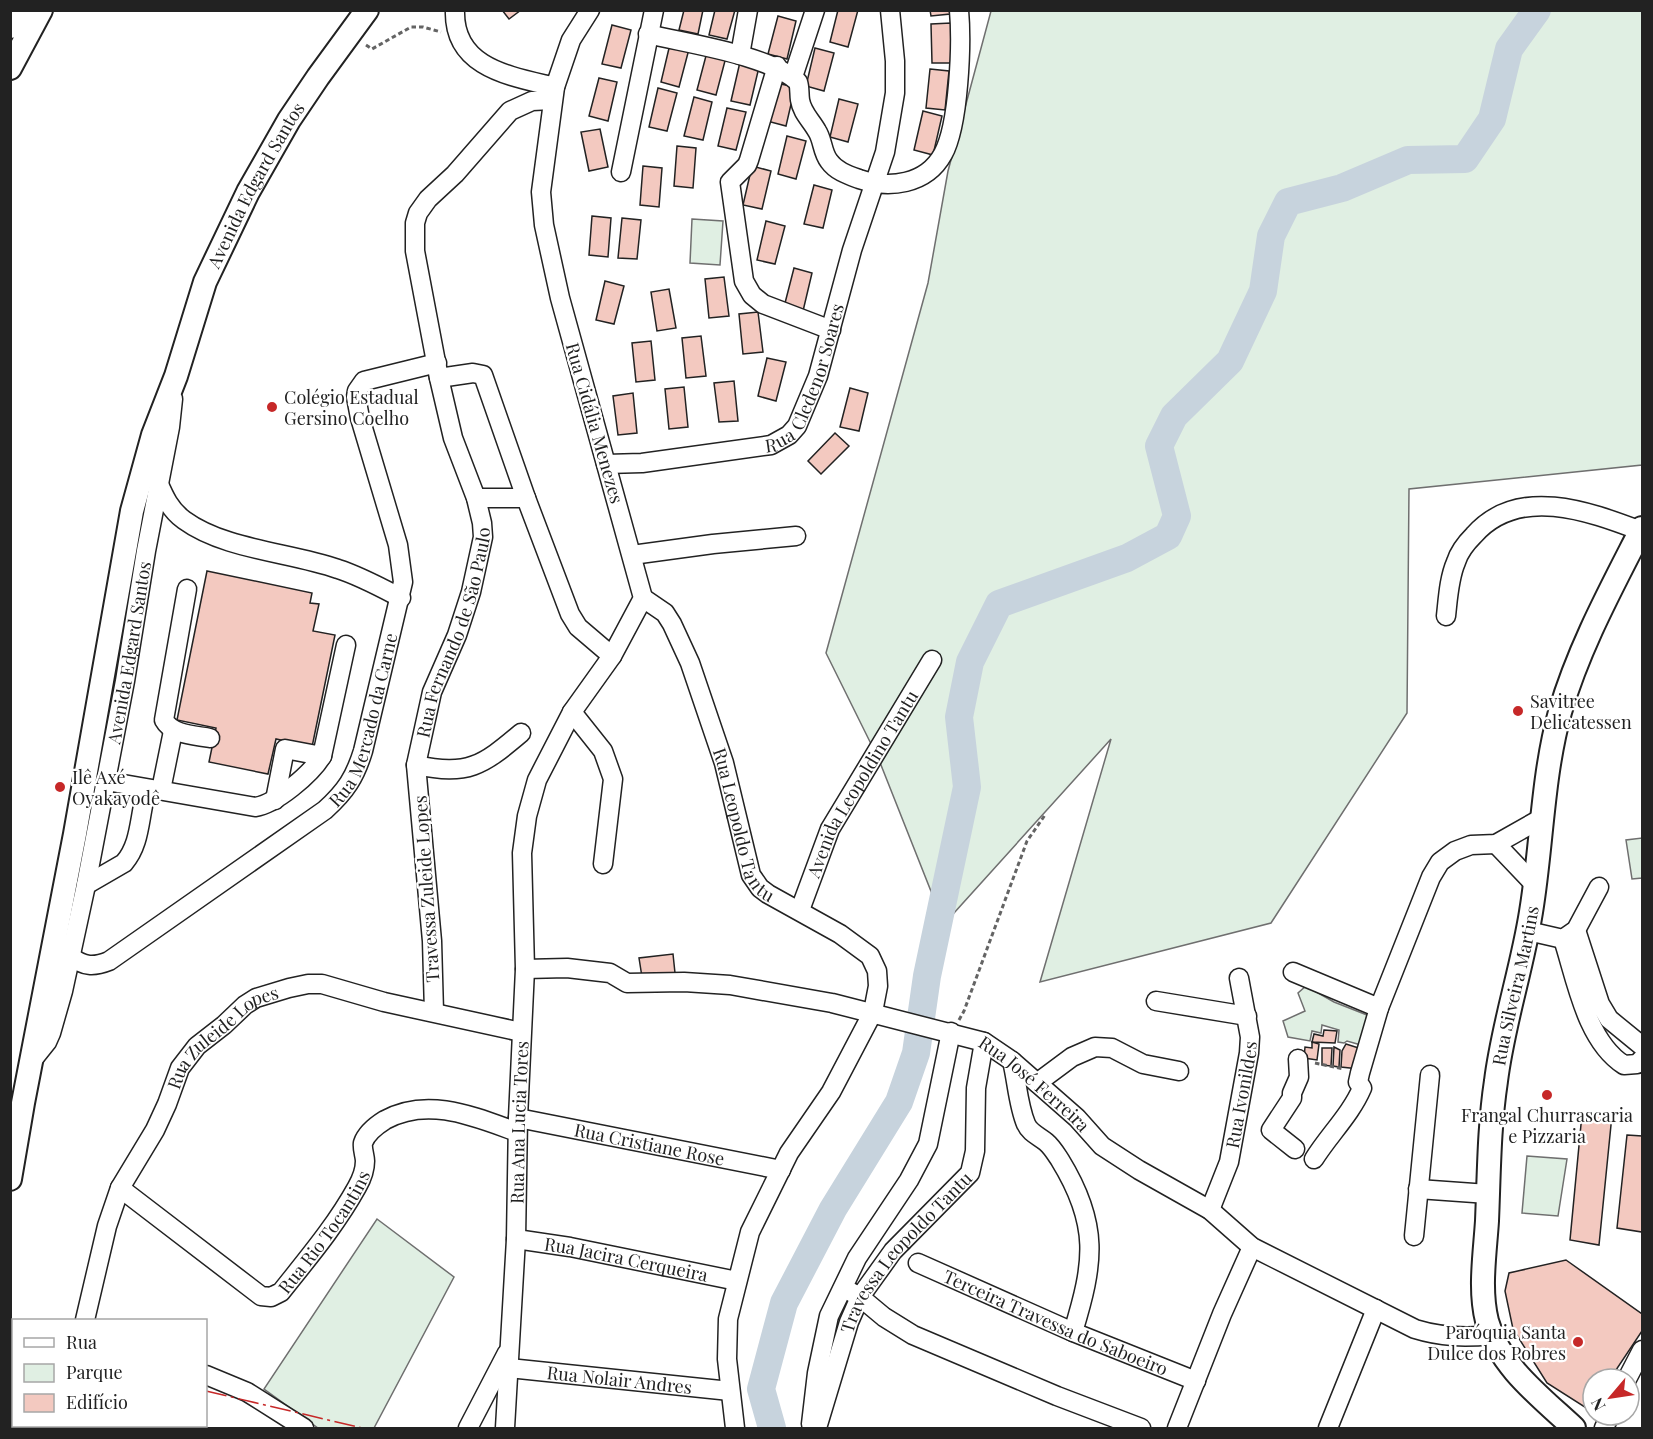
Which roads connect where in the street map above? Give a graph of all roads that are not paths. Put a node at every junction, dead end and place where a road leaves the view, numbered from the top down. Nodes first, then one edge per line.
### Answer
1 (30, 10) edge
2 (41, 10) edge
3 (368, 10) edge
4 (455, 10) edge
5 (590, 10) edge
6 (654, 10) edge
7 (748, 10) edge
8 (815, 10) edge
9 (890, 10) edge
10 (959, 10) edge
11 (10, 27) edge
12 (648, 34) junction
13 (740, 56) junction
14 (777, 66) junction
15 (10, 68) edge
16 (793, 77) junction
17 (521, 78) junction
18 (554, 93) junction
19 (510, 111) junction
20 (621, 172) dead end
21 (875, 184) junction
22 (831, 330) junction
23 (438, 371) junction
24 (176, 376) junction
25 (608, 470) junction
26 (158, 482) junction
27 (476, 498) junction
28 (526, 498) junction
29 (1642, 530) edge
30 (796, 536) dead end
31 (632, 555) junction
32 (188, 588) dead end
33 (401, 598) junction
34 (643, 598) junction
35 (1446, 616) dead end
36 (346, 645) dead end
37 (612, 656) junction
38 (932, 660) dead end
39 (572, 712) junction
40 (173, 731) junction
41 (521, 733) dead end
42 (210, 738) dead end
43 (322, 756) junction
44 (416, 765) junction
45 (106, 781) junction
46 (161, 790) junction
47 (275, 800) junction
48 (143, 806) dead end
49 (1542, 818) junction
50 (1496, 844) junction
51 (603, 864) dead end
52 (86, 885) junction
53 (1535, 885) junction
54 (1599, 886) dead end
55 (800, 910) junction
56 (1528, 931) junction
57 (1570, 934) junction
58 (70, 956) junction
59 (525, 969) junction
60 (1293, 972) dead end
61 (1239, 978) dead end
62 (1156, 1001) dead end
63 (1379, 1008) junction
64 (434, 1012) junction
65 (873, 1012) junction
66 (1247, 1016) junction
67 (521, 1032) junction
68 (951, 1032) junction
69 (984, 1042) junction
70 (1642, 1046) edge
71 (1298, 1059) road end
72 (1642, 1059) edge
73 (1012, 1061) junction
74 (31, 1062) junction
75 (1179, 1071) dead end
76 (1431, 1075) dead end
77 (1037, 1083) junction
78 (518, 1125) junction
79 (1295, 1149) dead end
80 (1314, 1159) dead end
81 (781, 1170) junction
82 (10, 1179) edge
83 (120, 1188) junction
84 (1418, 1189) junction
85 (1488, 1194) junction
86 (1210, 1210) junction
87 (1414, 1236) dead end
88 (516, 1239) junction
89 (1252, 1247) junction
90 (918, 1263) dead end
91 (737, 1281) junction
92 (842, 1287) junction
93 (860, 1297) junction
94 (1376, 1309) junction
95 (85, 1319) edge
96 (1074, 1332) junction
97 (1492, 1335) junction
98 (511, 1345) junction
99 (1642, 1350) edge
100 (1633, 1367) edge
101 (509, 1368) junction
102 (207, 1375) edge
103 (1196, 1381) junction
104 (730, 1391) junction
105 (304, 1428) edge
106 (468, 1428) edge
107 (506, 1428) edge
108 (735, 1428) edge
109 (811, 1428) edge
110 (817, 1428) edge
111 (1141, 1428) edge
112 (1177, 1428) edge
113 (1328, 1428) edge
114 (1574, 1428) edge

1 - 11 main road
2 - 15 main road
3 - 24 main road, Avenida Edgard Santos
4 - 17 street
5 - 18 street, Rua Cidália Menezes
6 - 12 street
7 - 13 street
8 - 16 street
9 - 21 street, Rua Cledenor Soares
10 - 21 street
12 - 13 street
12 - 20 street
13 - 14 street
14 - 16 street
14 - 22 street
16 - 21 street
17 - 18 street
17 - 19 street
18 - 19 street, Rua Fernando de São Paulo
18 - 25 street, Rua Cidália Menezes
19 - 23 street, Rua Fernando de São Paulo
21 - 22 street, Rua Cledenor Soares
22 - 25 street, Rua Cledenor Soares
23 - 27 street, Rua Fernando de São Paulo
23 - 28 street, Rua Mercado da Carne
23 - 33 street, Rua Mercado da Carne
24 - 26 street, Avenida Edgard Santos
24 - 74 main road, Avenida Edgard Santos
25 - 31 street, Rua Cidália Menezes
26 - 33 street
26 - 45 street, Avenida Edgard Santos
27 - 28 street
27 - 44 street, Rua Fernando de São Paulo
28 - 37 street
29 - 35 street
29 - 49 main road, Rua Silveira Martins
30 - 31 street
31 - 34 street, Rua Cidália Menezes
32 - 40 street
33 - 58 street, Rua Mercado da Carne
34 - 37 street
34 - 55 street, Rua Leopoldo Tantu
36 - 43 street
37 - 39 street
38 - 55 street, Avenida Leopoldino Tantu
39 - 51 street
39 - 59 street, Rua Ana Lucia Tores
40 - 42 street
40 - 46 street
41 - 44 street
43 - 47 street
43 - 47 street
44 - 64 street, Travessa Zuleide Lopes
45 - 46 street
45 - 52 street, Avenida Edgard Santos
46 - 47 street
48 - 52 street
49 - 50 street
49 - 53 main road, Rua Silveira Martins
50 - 53 street
50 - 63 street
52 - 58 street, Avenida Edgard Santos
53 - 56 main road, Rua Silveira Martins
54 - 57 street
55 - 65 street, Rua Leopoldo Tantu
56 - 57 street
56 - 85 main road, Rua Silveira Martins
57 - 70 street
57 - 72 street
58 - 74 street, Avenida Edgard Santos
59 - 65 street, Rua José Ferreira
59 - 67 street, Rua Ana Lucia Tores
60 - 63 street
61 - 66 street, Rua Ivonildes
62 - 66 street
63 - 80 street
64 - 67 street, Rua Zuleide Lopes
64 - 83 street, Rua Zuleide Lopes
65 - 68 street, Rua José Ferreira
65 - 81 street, Rua Leopoldo Tantu
66 - 86 street, Rua Ivonildes
67 - 78 street, Rua Ana Lucia Tores
68 - 69 street, Rua José Ferreira
68 - 92 street
69 - 73 street, Rua José Ferreira
69 - 93 street, Travessa Leopoldo Tantu
71 - 79 street
73 - 77 street, Rua José Ferreira
73 - 96 street
74 - 82 main road, Avenida Edgard Santos
75 - 77 street
76 - 84 street
77 - 86 street, Rua José Ferreira
78 - 81 street, Rua Cristiane Rose
78 - 83 street, Rua Rio Tocantins
78 - 88 street, Rua Ana Lucia Tores
81 - 91 street, Rua Leopoldo Tantu
83 - 95 street, Rua Zuleide Lopes
84 - 85 street
84 - 87 street
85 - 97 main road, Rua Silveira Martins
86 - 89 street, Rua José Ferreira
88 - 91 street, Rua Jacira Cerqueira
88 - 98 street, Rua Ana Lucia Tores
89 - 94 street, Rua José Ferreira
89 - 103 street
90 - 96 street, Terceira Travessa do Saboeiro
91 - 104 street, Rua Leopoldo Tantu
92 - 93 street
92 - 109 street
93 - 110 street, Travessa Leopoldo Tantu
93 - 111 street
94 - 97 street, Rua José Ferreira
94 - 113 street
96 - 103 street, Terceira Travessa do Saboeiro
97 - 114 main road, Rua Silveira Martins
98 - 101 street, Rua Ana Lucia Tores
98 - 106 street
99 - 100 street
101 - 104 street, Rua Nolair Andres
101 - 107 street, Rua Ana Lucia Tores
102 - 105 street
103 - 112 street
104 - 108 street, Rua Leopoldo Tantu

